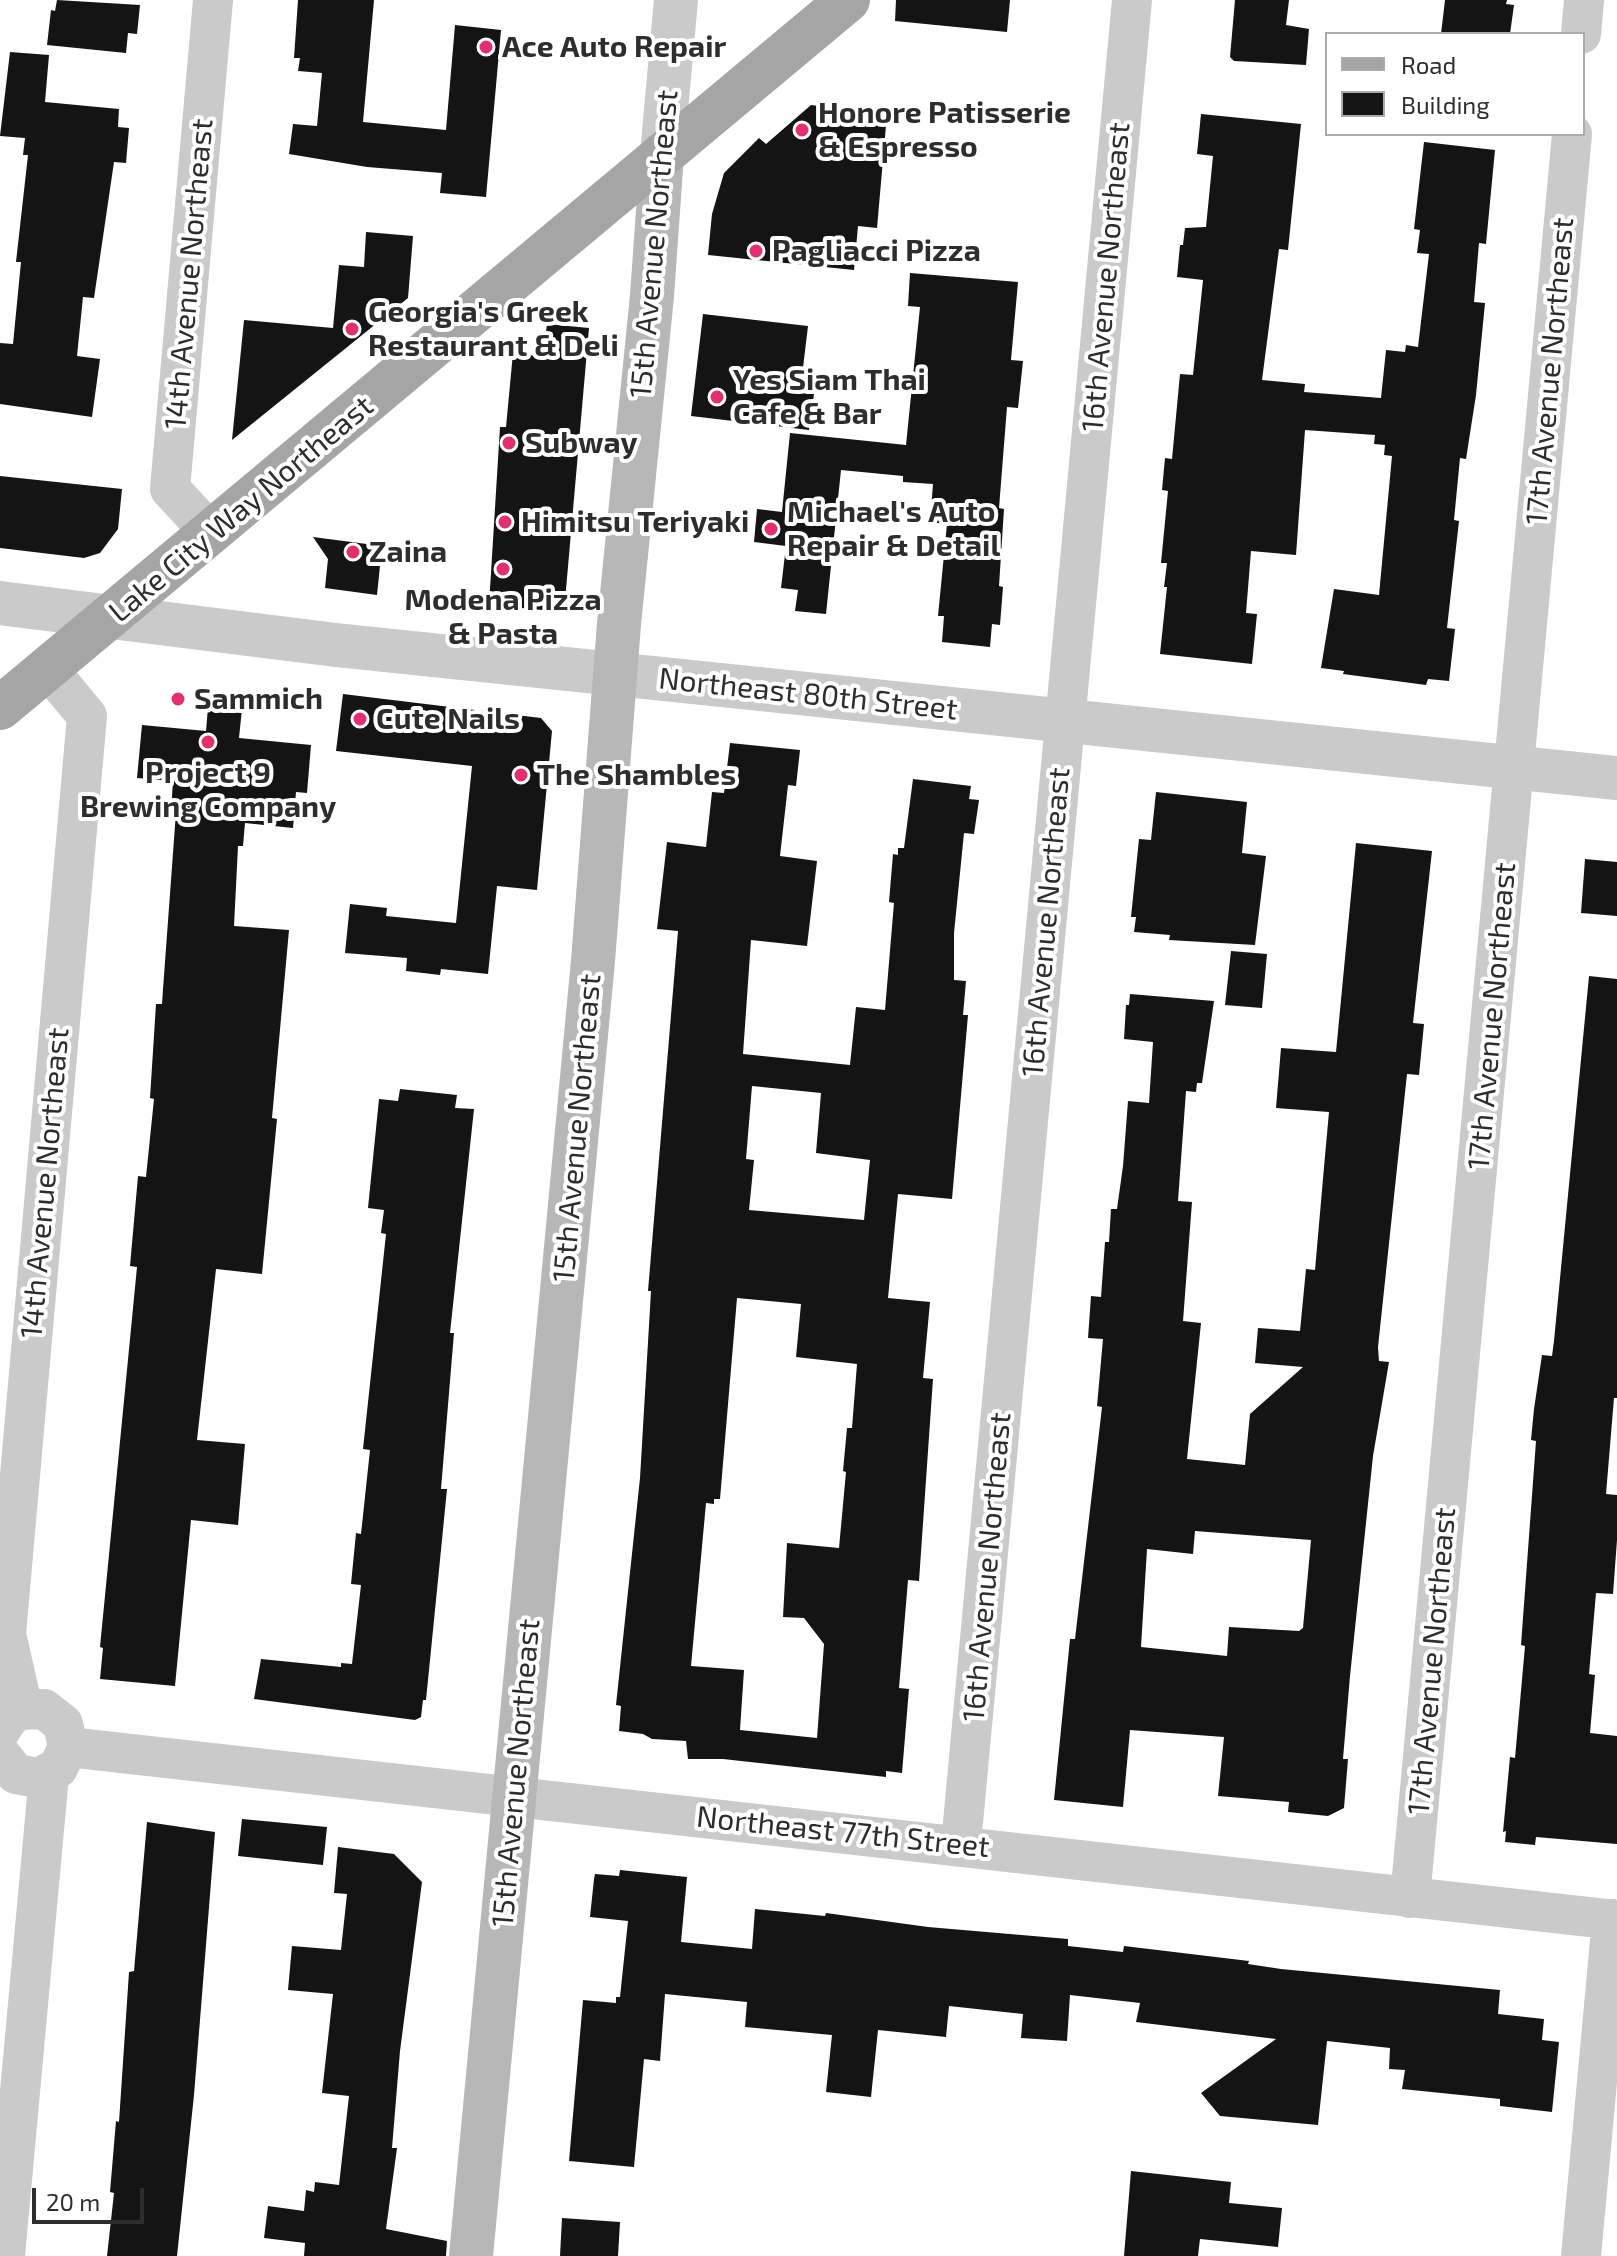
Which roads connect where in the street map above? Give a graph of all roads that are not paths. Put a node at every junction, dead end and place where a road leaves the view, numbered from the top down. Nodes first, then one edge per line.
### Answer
1 (213, 0) edge
2 (676, 0) edge
3 (848, 0) edge
4 (1132, 0) edge
5 (1584, 0) edge
6 (1581, 32) edge
7 (1572, 136) edge
8 (662, 154) junction
9 (211, 533) junction
10 (0, 603) edge
11 (112, 617) junction
12 (48, 669) junction
13 (616, 674) junction
14 (0, 708) edge
15 (1065, 720) junction
16 (1514, 767) junction
17 (1617, 778) edge
18 (11, 1720) edge
19 (0, 1754) edge
20 (58, 1761) junction
21 (514, 1797) junction
22 (961, 1844) junction
23 (1410, 1898) junction
24 (1614, 1919) edge
25 (5, 2256) edge
26 (471, 2256) edge
27 (1581, 2256) edge

1 - 9 street, 14th Avenue Northeast
2 - 8 street, 15th Avenue Northeast
3 - 8 main road, Lake City Way Northeast
4 - 15 street, 16th Avenue Northeast
5 - 6 street
7 - 16 street, 17th Avenue Northeast
8 - 9 main road, Lake City Way Northeast
8 - 13 main road, 15th Avenue Northeast
9 - 11 main road, Lake City Way Northeast
10 - 11 street, Northeast 80th Street
11 - 12 main road, Lake City Way Northeast
11 - 13 street, Northeast 80th Street
12 - 14 main road, Lake City Way Northeast
12 - 18 street, 14th Avenue Northeast
13 - 15 street, Northeast 80th Street
13 - 21 main road, 15th Avenue Northeast
15 - 16 street, Northeast 80th Street
15 - 22 street, 16th Avenue Northeast
16 - 17 street, Northeast 80th Street
16 - 23 street, 17th Avenue Northeast
18 - 20 street
19 - 20 street, Northeast 77th Street
20 - 21 street, Northeast 77th Street
20 - 25 street
21 - 22 street, Northeast 77th Street
21 - 26 main road, 15th Avenue Northeast
22 - 23 street, Northeast 77th Street
23 - 24 street, Northeast 77th Street
24 - 27 street

